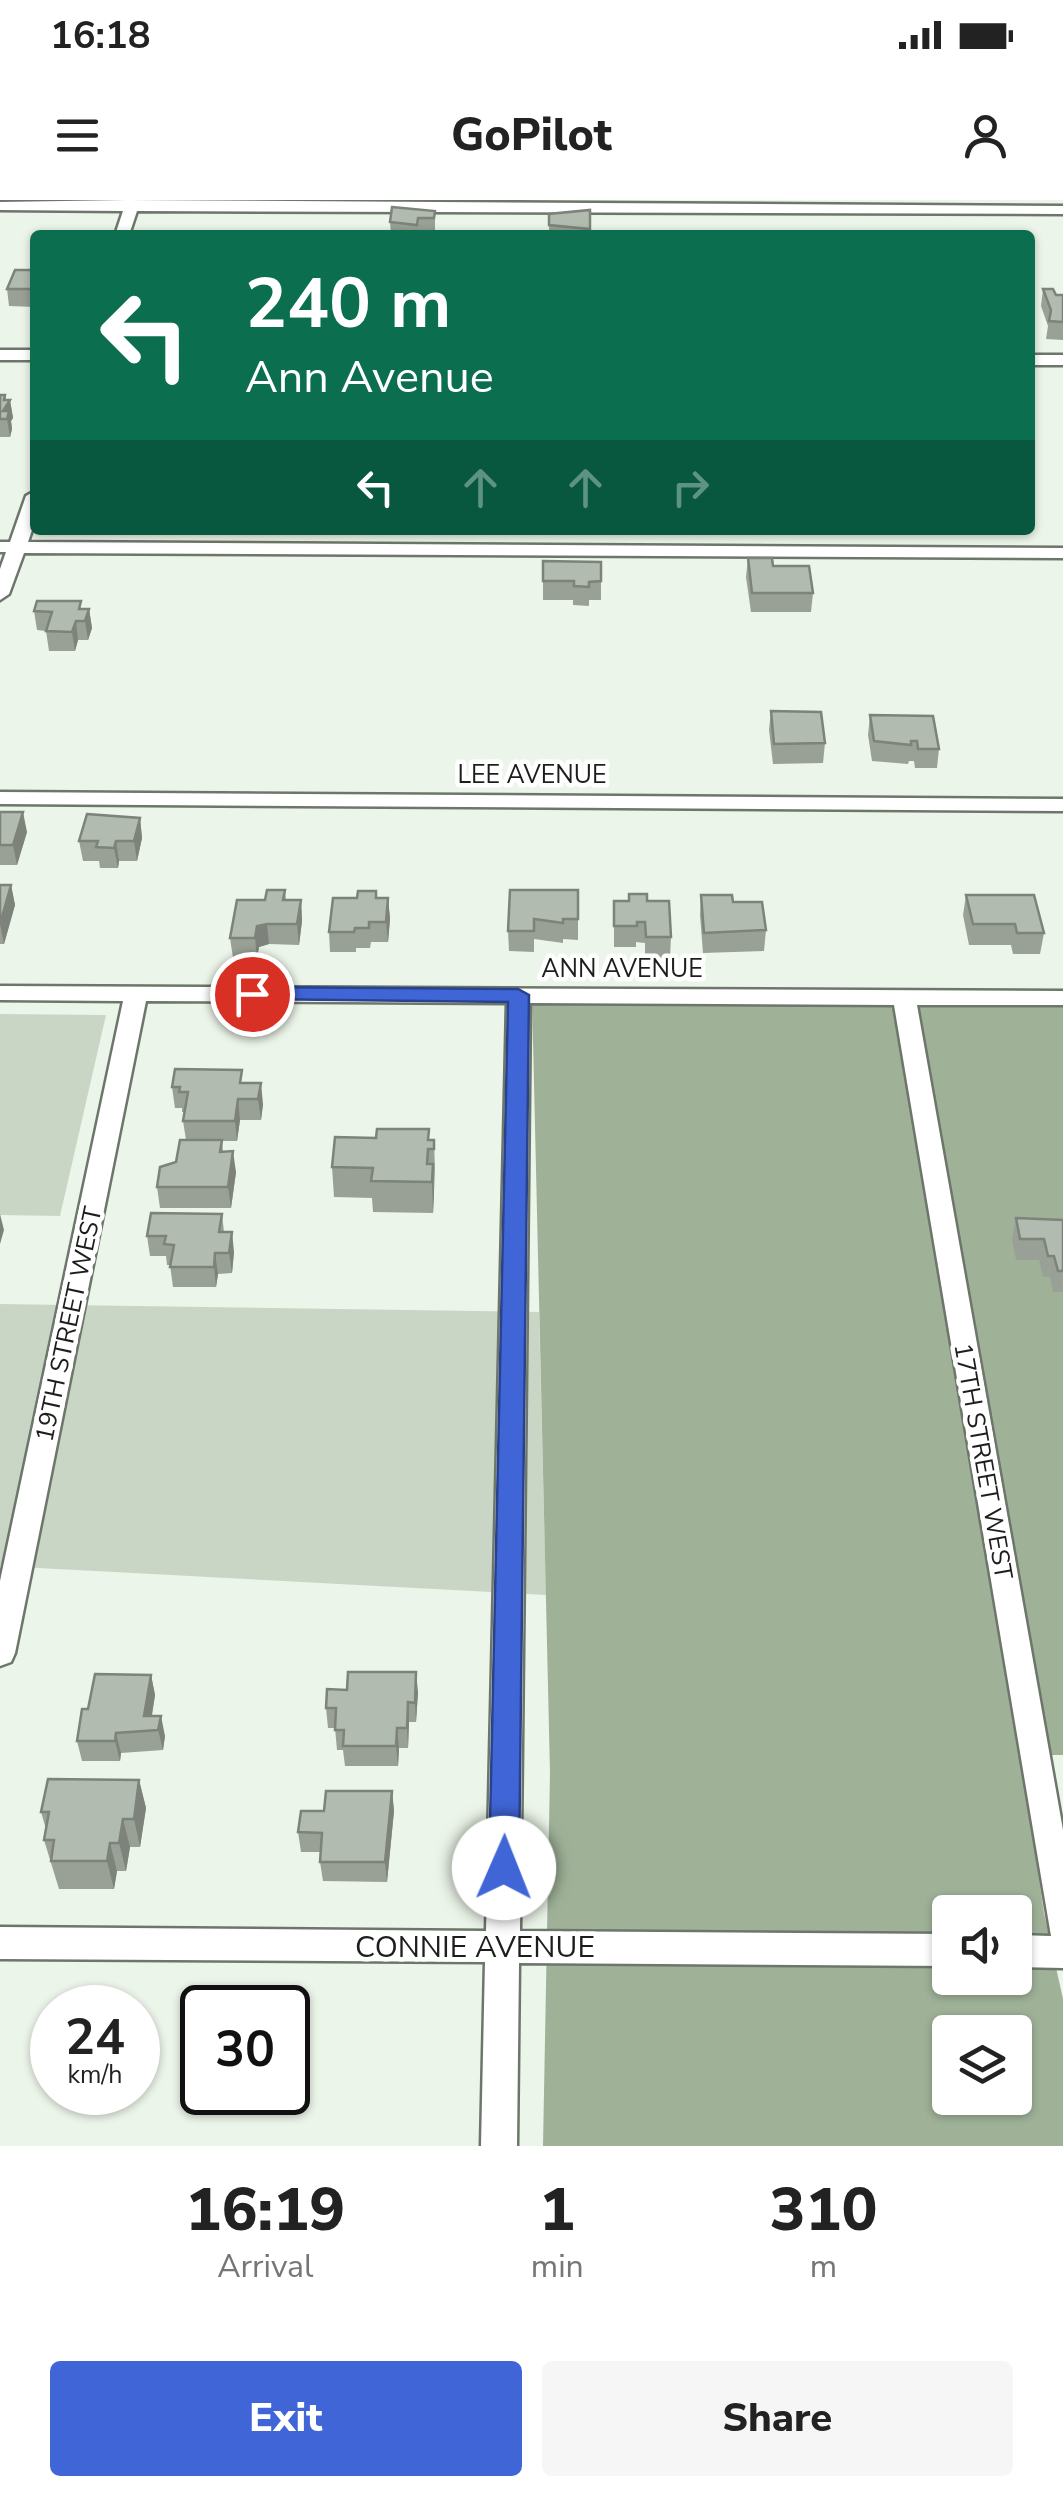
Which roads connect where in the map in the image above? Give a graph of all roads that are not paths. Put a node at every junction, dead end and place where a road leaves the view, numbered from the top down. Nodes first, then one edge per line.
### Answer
1 (132, 203) edge
2 (0, 206) edge
3 (1063, 210) edge
4 (124, 230) edge
5 (0, 355) edge
6 (30, 356) edge
7 (1035, 360) edge
8 (1063, 360) edge
9 (30, 505) edge
10 (8, 547) edge
11 (1063, 552) edge
12 (0, 594) edge
13 (0, 798) edge
14 (1063, 806) edge
15 (0, 993) edge
16 (136, 995) junction
17 (518, 995) junction
18 (904, 998) junction
19 (1063, 998) edge
20 (0, 1653) edge
21 (1063, 1925) edge
22 (0, 1943) edge
23 (502, 1948) junction
24 (932, 1950) edge
25 (1032, 1952) edge
26 (1063, 1952) edge
27 (499, 2146) edge

1 - 2 street
1 - 3 street
1 - 4 street
5 - 6 street
7 - 8 street
9 - 10 street
10 - 11 street
10 - 12 street
13 - 14 street, LEE AVENUE
15 - 16 street, ANN AVENUE
16 - 17 street, ANN AVENUE
16 - 20 street, 19TH STREET WEST
17 - 18 street, ANN AVENUE
17 - 23 street
18 - 19 street, ANN AVENUE
18 - 21 street, 17TH STREET WEST
22 - 23 street, CONNIE AVENUE
23 - 24 street, CONNIE AVENUE
23 - 27 street
25 - 26 street

